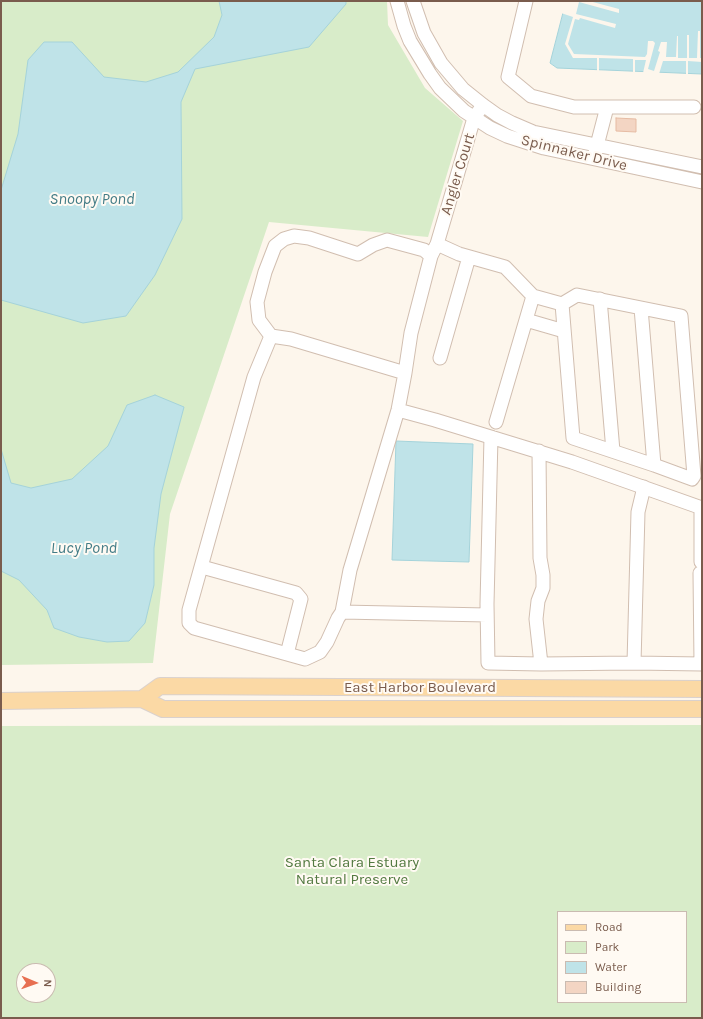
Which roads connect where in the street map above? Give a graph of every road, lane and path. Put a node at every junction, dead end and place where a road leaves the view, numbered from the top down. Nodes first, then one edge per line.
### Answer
1 (397, 1) edge
2 (413, 1) edge
3 (526, 1) edge
4 (483, 105) junction
5 (607, 107) junction
6 (694, 107) dead end
7 (474, 118) junction
8 (597, 145) junction
9 (594, 159) junction
10 (702, 167) edge
11 (702, 182) edge
12 (437, 244) junction
13 (431, 256) junction
14 (469, 257) junction
15 (533, 296) junction
16 (600, 299) junction
17 (562, 304) junction
18 (641, 308) junction
19 (526, 320) junction
20 (564, 331) junction
21 (271, 336) junction
22 (440, 358) dead end
23 (406, 373) junction
24 (398, 410) junction
25 (496, 422) dead end
26 (491, 437) junction
27 (539, 451) junction
28 (614, 451) junction
29 (654, 465) junction
30 (644, 488) junction
31 (702, 508) edge
32 (202, 567) junction
33 (342, 612) junction
34 (487, 615) junction
35 (287, 654) junction
36 (634, 663) junction
37 (541, 664) junction
38 (701, 664) edge
39 (702, 689) edge
40 (142, 699) junction
41 (1, 701) edge
42 (702, 709) edge

1 - 7 street, Spinnaker Drive
2 - 4 street, Spinnaker Drive
3 - 5 street
4 - 7 street, Angler Court
4 - 8 street, Spinnaker Drive
5 - 6 street
5 - 8 street
7 - 9 street, Spinnaker Drive
7 - 12 street, Angler Court
8 - 9 street
8 - 10 street, Spinnaker Drive
9 - 11 street, Spinnaker Drive
12 - 13 street, Angler Court
12 - 14 street
13 - 21 street
13 - 23 street, Angler Court
14 - 15 street
14 - 22 street
15 - 17 street
15 - 19 street
16 - 17 street
16 - 18 street
16 - 28 street
17 - 20 street
18 - 29 street
18 - 29 street
19 - 20 street
19 - 25 street
20 - 28 street
21 - 23 street
21 - 32 street
23 - 24 street, Angler Court
24 - 26 street
24 - 33 street, Angler Court
26 - 27 street
26 - 34 street
27 - 30 street
27 - 37 street
28 - 29 street
30 - 31 street
30 - 36 street
31 - 38 street
32 - 35 street, Angler Court
32 - 35 street
33 - 34 street
33 - 35 street, Angler Court
34 - 37 street
36 - 37 street
36 - 38 street
39 - 40 main road, East Harbor Boulevard
40 - 41 main road, East Harbor Boulevard
40 - 42 main road, East Harbor Boulevard

